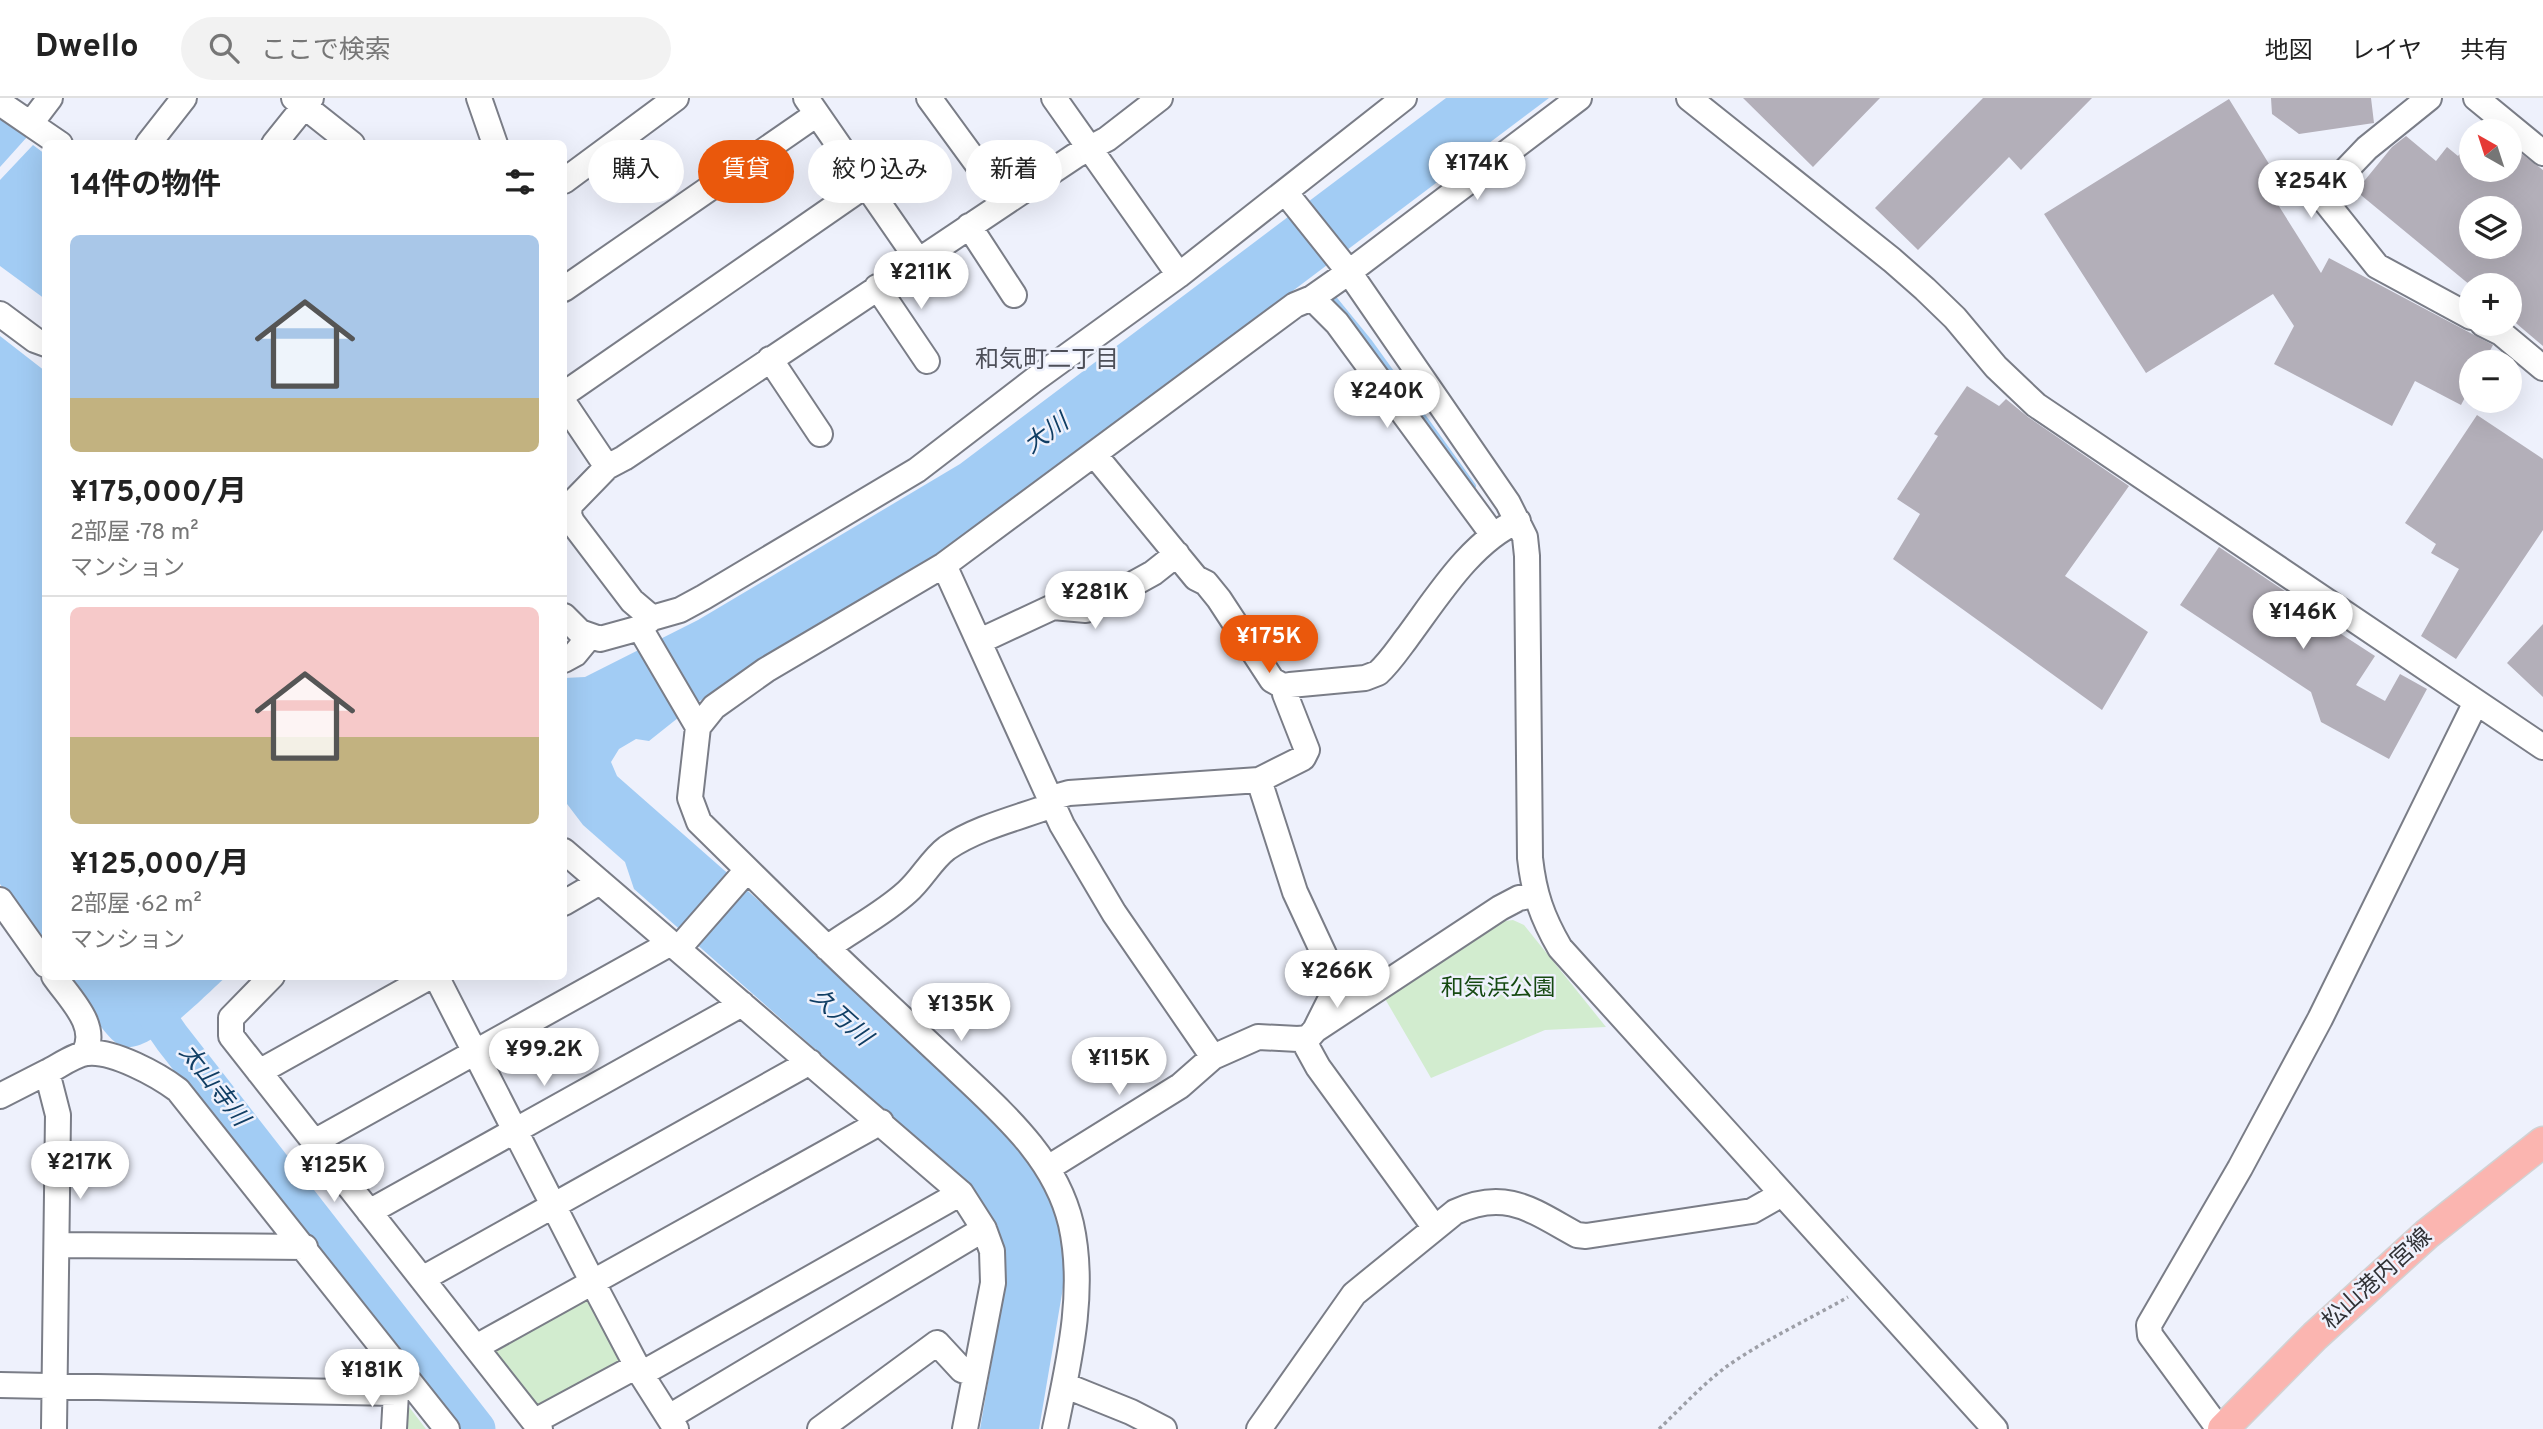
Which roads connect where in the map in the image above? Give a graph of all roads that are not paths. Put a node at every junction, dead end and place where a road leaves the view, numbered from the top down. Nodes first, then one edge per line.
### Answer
1 (50, 98) edge
2 (184, 98) edge
3 (479, 98) edge
4 (676, 98) edge
5 (929, 98) edge
6 (1054, 98) edge
7 (1160, 98) edge
8 (1579, 98) edge
9 (1689, 98) edge
10 (2429, 98) edge
11 (2476, 98) edge
12 (303, 101) edge
13 (1392, 102) edge
14 (0, 103) edge
15 (812, 106) edge
16 (31, 123) junction
17 (54, 140) edge
18 (151, 140) edge
19 (277, 140) edge
20 (347, 140) edge
21 (494, 140) edge
22 (835, 140) edge
23 (1090, 148) junction
24 (966, 149) edge
25 (2543, 153) edge
26 (1062, 166) edge
27 (567, 179) edge
28 (1287, 195) junction
29 (840, 203) edge
30 (878, 203) edge
31 (1004, 203) edge
32 (969, 226) junction
33 (918, 260) junction
34 (1179, 275) junction
35 (1332, 282) junction
36 (567, 287) edge
37 (877, 288) junction
38 (1014, 295) dead end
39 (2459, 310) edge
40 (0, 314) edge
41 (2505, 336) edge
42 (42, 341) edge
43 (770, 359) junction
44 (927, 361) dead end
45 (2543, 368) edge
46 (567, 392) edge
47 (567, 407) edge
48 (820, 434) dead end
49 (1094, 454) junction
50 (607, 467) junction
51 (1521, 529) junction
52 (1493, 534) junction
53 (1177, 554) junction
54 (944, 565) junction
55 (567, 618) edge
56 (646, 627) junction
57 (589, 636) junction
58 (980, 640) junction
59 (567, 658) edge
60 (1287, 689) junction
61 (2476, 702) junction
62 (696, 721) junction
63 (2543, 747) edge
64 (1259, 780) junction
65 (1052, 802) junction
66 (567, 854) edge
67 (744, 874) junction
68 (600, 882) junction
69 (1536, 895) junction
70 (0, 900) edge
71 (567, 900) edge
72 (679, 944) junction
73 (827, 948) junction
74 (42, 959) edge
75 (1335, 978) junction
76 (57, 980) edge
77 (268, 980) edge
78 (427, 980) edge
79 (436, 980) edge
80 (1366, 997) junction
81 (742, 1004) junction
82 (1312, 1034) junction
83 (84, 1053) junction
84 (474, 1053) junction
85 (1213, 1057) junction
86 (810, 1062) junction
87 (47, 1072) junction
88 (259, 1072) junction
89 (0, 1096) edge
90 (881, 1122) junction
91 (513, 1131) junction
92 (314, 1142) junction
93 (2543, 1142) edge
94 (1048, 1168) junction
95 (961, 1193) junction
96 (1782, 1194) junction
97 (552, 1206) junction
98 (369, 1212) junction
99 (1435, 1228) junction
100 (985, 1229) junction
101 (57, 1245) junction
102 (305, 1247) junction
103 (422, 1279) junction
104 (593, 1283) junction
105 (476, 1347) junction
106 (639, 1370) junction
107 (975, 1374) junction
108 (0, 1385) edge
109 (1064, 1385) junction
110 (55, 1386) junction
111 (403, 1387) junction
112 (673, 1423) edge
113 (537, 1425) edge
114 (54, 1429) edge
115 (394, 1429) edge
116 (447, 1429) edge
117 (820, 1429) edge
118 (964, 1429) edge
119 (1055, 1429) edge
120 (1164, 1429) edge
121 (1259, 1429) edge
122 (1994, 1429) edge
123 (2221, 1429) edge

1 - 16 street
2 - 18 street
3 - 21 street
4 - 27 street
5 - 24 street
6 - 23 street
7 - 23 street
8 - 35 street
9 - 61 street
10 - 39 street
11 - 25 street
12 - 19 street
12 - 20 street
13 - 28 street
14 - 16 street
15 - 22 street
15 - 36 street
16 - 17 street
23 - 26 street
23 - 34 street
28 - 34 street
28 - 35 street
29 - 46 street
30 - 33 street
31 - 32 street
32 - 33 street
32 - 38 street
33 - 37 street
34 - 56 street
35 - 49 street
35 - 51 street
35 - 52 street
37 - 43 street
37 - 44 street
40 - 42 street
41 - 45 street
43 - 48 street
43 - 50 street
47 - 50 street
49 - 53 street
49 - 54 street
50 - 56 street
51 - 52 street
51 - 69 street
52 - 60 street
53 - 58 street
53 - 60 street
54 - 58 street
54 - 62 street
55 - 57 street
56 - 57 street
56 - 62 street
57 - 59 street
58 - 65 street
60 - 64 street
61 - 63 street
61 - 123 street
62 - 67 street
64 - 65 street
64 - 75 street
65 - 73 street
65 - 85 street
66 - 68 street
67 - 72 street
67 - 73 street
68 - 71 street
68 - 72 street
69 - 80 street
69 - 96 street
70 - 74 street
72 - 81 street
72 - 84 street
73 - 94 street
75 - 80 street
75 - 82 street
76 - 83 street
77 - 88 street
78 - 88 street
79 - 84 street
80 - 82 street
81 - 86 street
81 - 91 street
82 - 85 street
82 - 99 street
83 - 87 street
83 - 102 street
84 - 91 street
84 - 92 street
85 - 94 street
86 - 90 street
86 - 97 street
87 - 89 street
87 - 101 street
88 - 92 street
90 - 95 street
90 - 104 street
91 - 97 street
91 - 98 street
92 - 98 street
93 - 123 main road, 松山港内宮線
94 - 109 street
95 - 100 street
95 - 106 street
96 - 99 street
96 - 122 street
97 - 103 street
97 - 104 street
98 - 103 street
99 - 121 street
100 - 107 street
100 - 112 street
101 - 102 street
101 - 110 street
102 - 111 street
103 - 105 street
104 - 105 street
104 - 106 street
105 - 113 street
106 - 112 street
106 - 113 street
107 - 117 street
107 - 118 street
108 - 110 street
109 - 119 street
109 - 120 street
110 - 111 street
110 - 114 street
111 - 115 street
111 - 116 street

